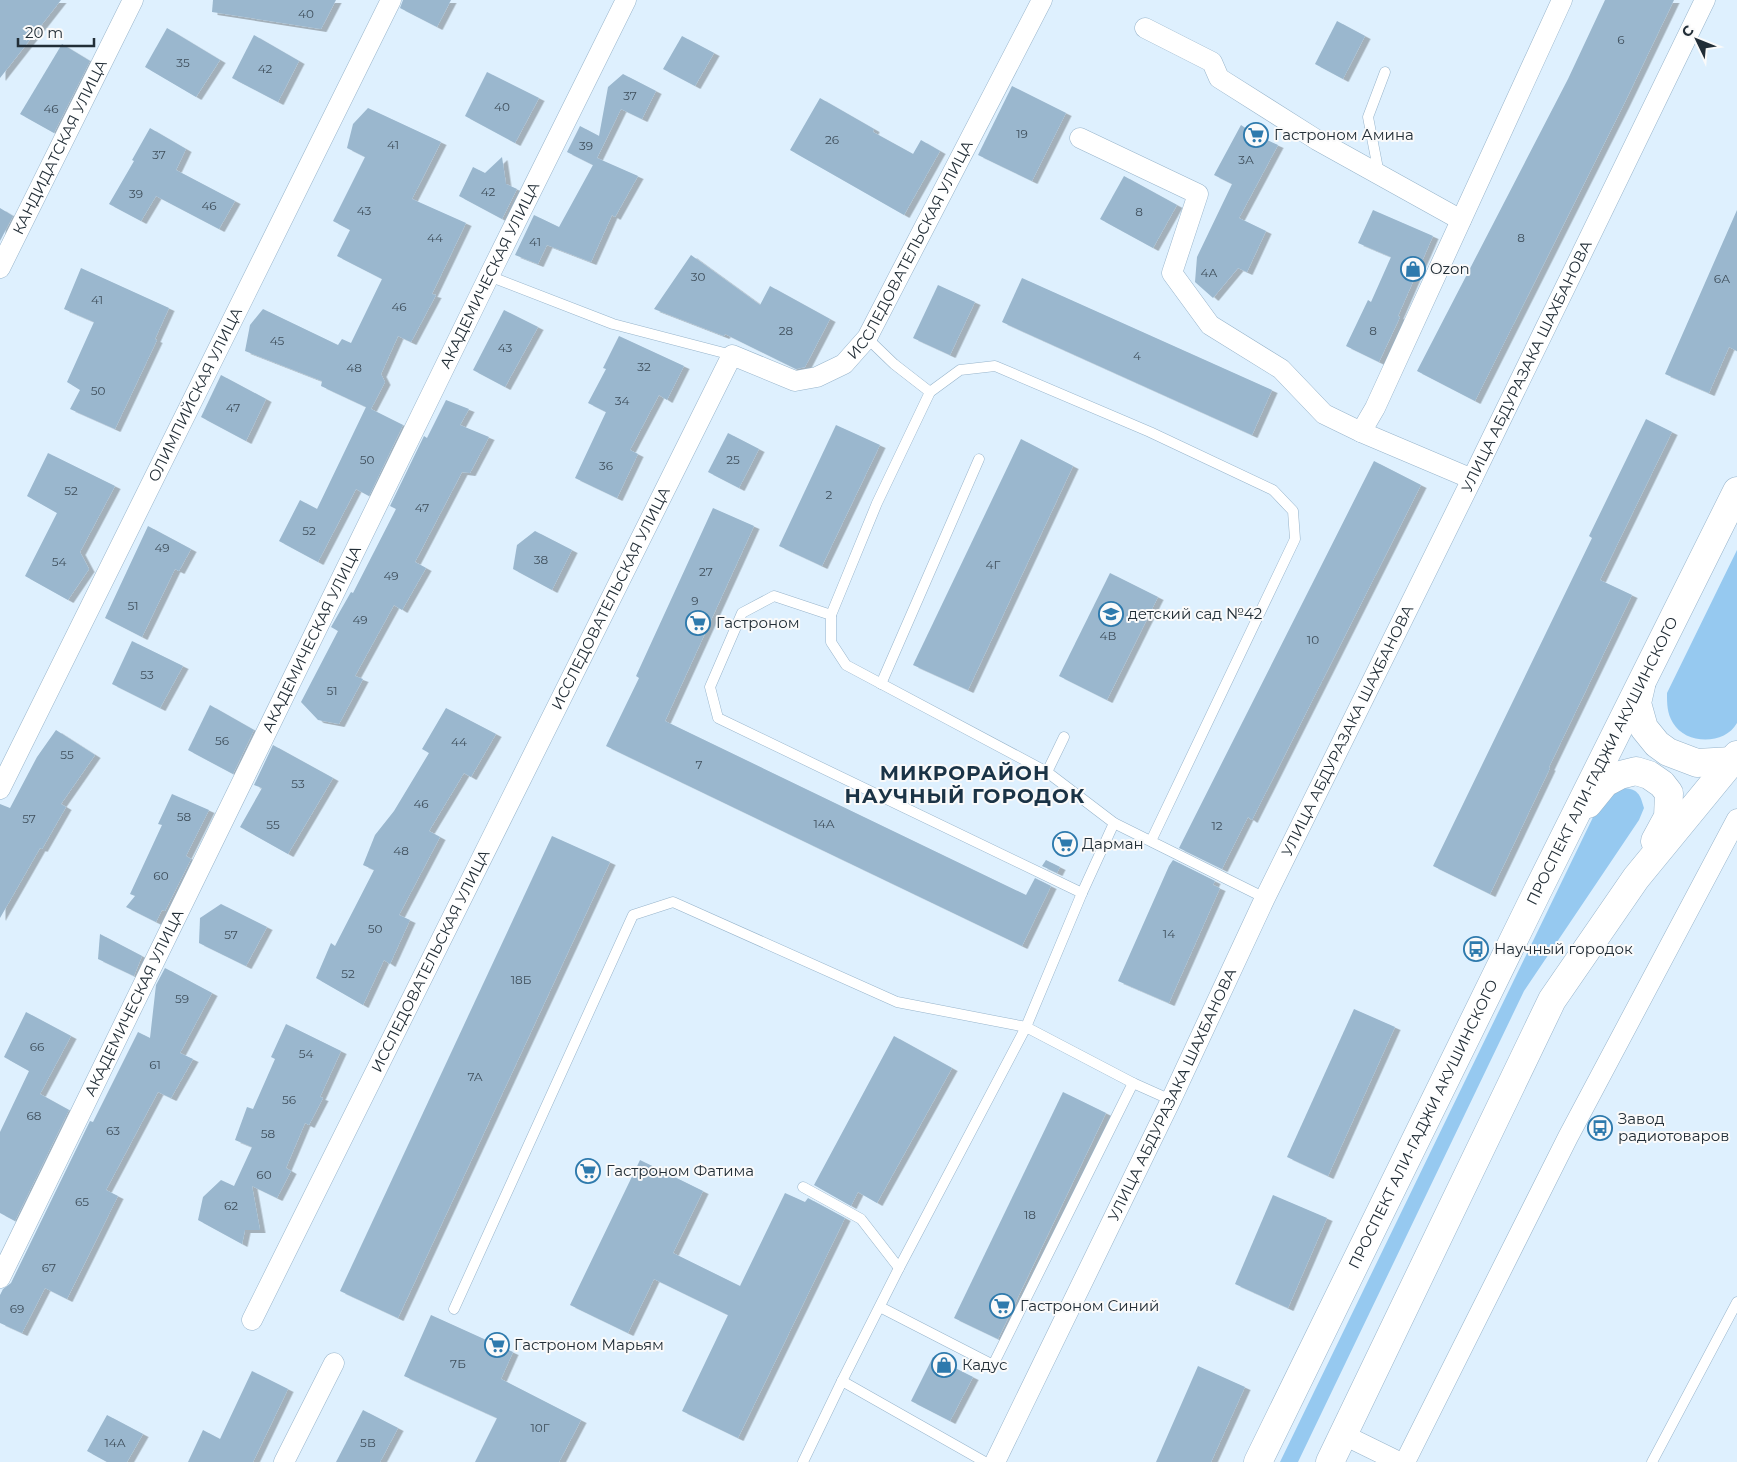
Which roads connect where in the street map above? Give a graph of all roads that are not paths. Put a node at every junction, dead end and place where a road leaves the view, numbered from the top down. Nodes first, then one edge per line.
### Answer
1 (133, 0) edge
2 (391, 0) edge
3 (626, 0) edge
4 (1042, 0) edge
5 (1562, 0) edge
6 (1705, 0) edge
7 (1145, 28) dead end
8 (1385, 72) dead end
9 (1080, 138) dead end
10 (1380, 175) junction
11 (1461, 220) junction
12 (0, 268) edge
13 (489, 276) junction
14 (867, 338) junction
15 (732, 355) junction
16 (930, 392) junction
17 (1361, 432) junction
18 (979, 459) dead end
19 (1472, 479) junction
20 (1737, 491) edge
21 (831, 615) junction
22 (1644, 674) junction
23 (881, 684) junction
24 (1064, 737) dead end
25 (1735, 760) edge
26 (1047, 772) junction
27 (0, 789) edge
28 (1737, 818) edge
29 (1114, 823) junction
30 (1570, 826) junction
31 (1151, 841) junction
32 (1636, 878) junction
33 (1082, 892) junction
34 (1265, 898) junction
35 (1026, 1027) junction
36 (1133, 1083) junction
37 (1171, 1100) junction
38 (803, 1187) dead end
39 (899, 1268) junction
40 (0, 1278) edge
41 (1737, 1302) edge
42 (880, 1307) junction
43 (454, 1309) dead end
44 (252, 1320) dead end
45 (334, 1363) dead end
46 (842, 1381) junction
47 (1344, 1435) junction
48 (284, 1462) edge
49 (802, 1462) edge
50 (985, 1462) edge
51 (995, 1462) edge
52 (1258, 1462) edge
53 (1330, 1462) edge
54 (1399, 1462) edge
55 (1405, 1462) edge
56 (1652, 1462) edge

1 - 12 street, КАНДИДАТСКАЯ УЛИЦА
2 - 27 street, ОЛИМПИЙСКАЯ УЛИЦА
3 - 13 street, АКАДЕМИЧЕСКАЯ УЛИЦА
4 - 14 street, ИССЛЕДОВАТЕЛЬСКАЯ УЛИЦА
5 - 11 street
6 - 19 street, УЛИЦА АБДУРАЗАКА ШАХБАНОВА
7 - 10 street
8 - 10 lane
9 - 17 street
10 - 11 street
11 - 17 street
13 - 15 lane
13 - 40 street, АКАДЕМИЧЕСКАЯ УЛИЦА
14 - 15 street, ИССЛЕДОВАТЕЛЬСКАЯ УЛИЦА
14 - 16 lane
15 - 44 street, ИССЛЕДОВАТЕЛЬСКАЯ УЛИЦА
16 - 21 lane
16 - 31 lane
17 - 19 street
18 - 23 lane
19 - 34 street, УЛИЦА АБДУРАЗАКА ШАХБАНОВА
20 - 22 highway, ПРОСПЕКТ АЛИ-ГАДЖИ АКУШИНСКОГО
21 - 23 lane
21 - 33 lane
22 - 25 highway
22 - 30 highway, ПРОСПЕКТ АЛИ-ГАДЖИ АКУШИНСКОГО
23 - 26 lane
24 - 26 lane
25 - 32 highway
26 - 29 lane
28 - 55 street
29 - 31 lane
29 - 33 lane
30 - 32 highway
30 - 52 highway, ПРОСПЕКТ АЛИ-ГАДЖИ АКУШИНСКОГО
31 - 34 lane
32 - 47 highway
33 - 35 lane
34 - 37 street, УЛИЦА АБДУРАЗАКА ШАХБАНОВА
35 - 36 lane
35 - 39 lane
35 - 43 lane
36 - 37 lane
36 - 42 lane
37 - 51 street, УЛИЦА АБДУРАЗАКА ШАХБАНОВА
38 - 39 lane
39 - 42 lane
41 - 56 lane
42 - 46 lane
45 - 48 street
46 - 49 lane
46 - 50 lane
47 - 53 highway
47 - 54 street

